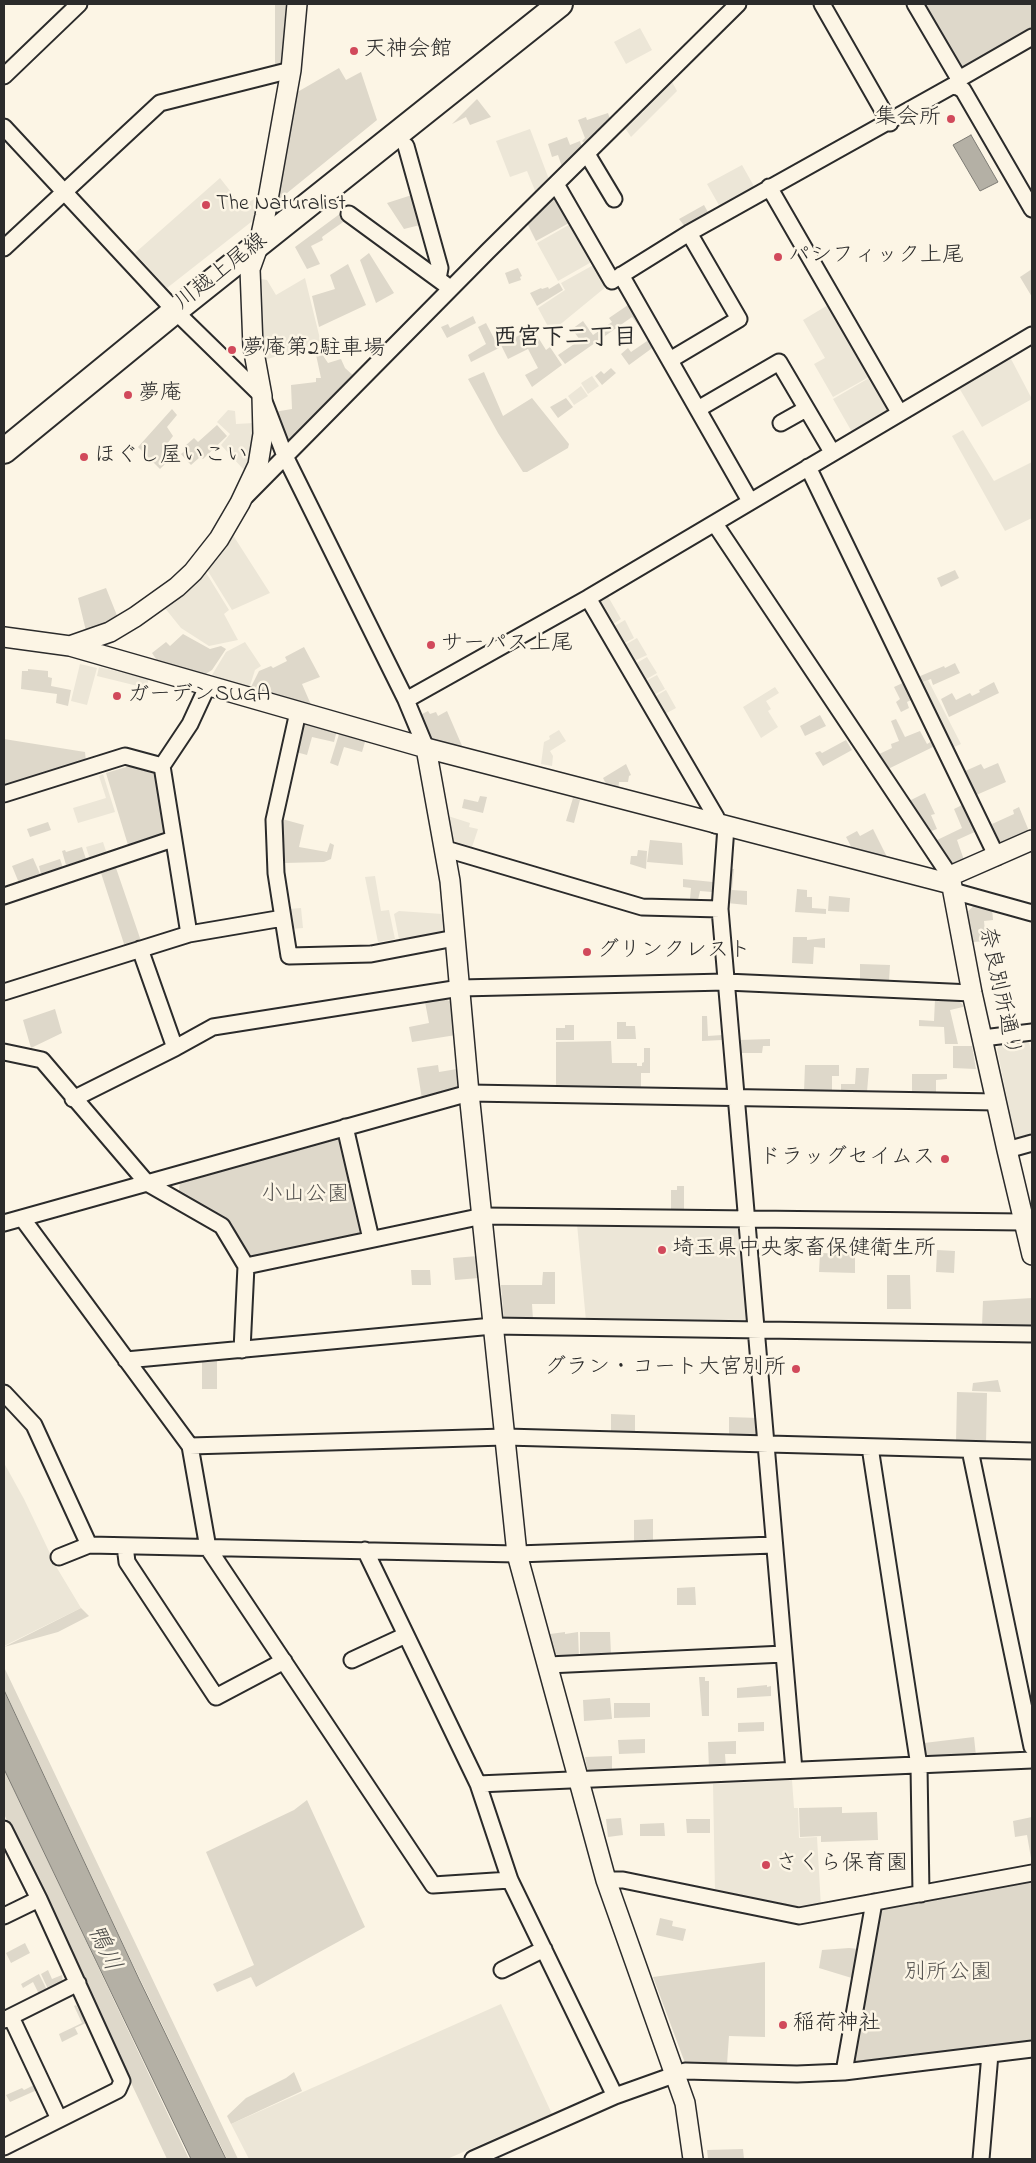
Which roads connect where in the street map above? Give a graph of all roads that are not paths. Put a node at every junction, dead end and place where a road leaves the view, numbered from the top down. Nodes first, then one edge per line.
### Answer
1 (79, 4) edge
2 (297, 4) edge
3 (560, 4) edge
4 (738, 4) edge
5 (822, 4) edge
6 (916, 4) edge
7 (1032, 36) edge
8 (290, 70) junction
9 (4, 76) edge
10 (958, 83) junction
11 (890, 123) junction
12 (4, 127) edge
13 (406, 146) dead end
14 (587, 154) junction
15 (556, 184) junction
16 (769, 188) junction
17 (65, 191) junction
18 (614, 199) dead end
19 (1032, 209) edge
20 (348, 214) dead end
21 (690, 233) junction
22 (260, 244) junction
23 (4, 248) edge
24 (621, 276) junction
25 (438, 279) junction
26 (450, 289) junction
27 (175, 311) junction
28 (1032, 335) edge
29 (670, 360) junction
30 (262, 396) junction
31 (698, 409) junction
32 (806, 409) junction
33 (899, 412) junction
34 (781, 423) dead end
35 (4, 451) edge
36 (832, 452) junction
37 (285, 456) junction
38 (808, 467) junction
39 (750, 501) junction
40 (240, 502) junction
41 (715, 524) junction
42 (588, 598) junction
43 (4, 637) edge
44 (70, 646) junction
45 (208, 685) junction
46 (406, 700) junction
47 (298, 712) junction
48 (426, 748) junction
49 (162, 766) junction
50 (4, 794) edge
51 (721, 826) junction
52 (173, 839) junction
53 (1032, 840) edge
54 (446, 849) junction
55 (997, 857) junction
56 (951, 884) junction
57 (4, 896) edge
58 (720, 909) junction
59 (1032, 913) edge
60 (283, 918) junction
61 (189, 934) junction
62 (455, 938) junction
63 (140, 949) junction
64 (726, 982) junction
65 (460, 988) junction
66 (4, 992) edge
67 (972, 993) junction
68 (1032, 1032) edge
69 (983, 1038) junction
70 (175, 1048) junction
71 (4, 1052) edge
72 (469, 1093) junction
73 (736, 1098) junction
74 (73, 1099) junction
75 (996, 1102) junction
76 (345, 1127) junction
77 (1032, 1143) edge
78 (1007, 1150) junction
79 (147, 1183) junction
80 (482, 1216) junction
81 (22, 1218) junction
82 (748, 1218) junction
83 (1023, 1222) junction
84 (4, 1223) edge
85 (371, 1240) junction
86 (1032, 1255) edge
87 (246, 1266) junction
88 (493, 1326) junction
89 (756, 1331) junction
90 (1032, 1334) edge
91 (242, 1350) junction
92 (126, 1360) junction
93 (4, 1393) edge
94 (506, 1437) junction
95 (766, 1444) junction
96 (190, 1446) junction
97 (870, 1447) junction
98 (970, 1450) junction
99 (1032, 1451) edge
100 (89, 1545) junction
101 (774, 1545) junction
102 (125, 1546) junction
103 (208, 1548) junction
104 (365, 1550) junction
105 (517, 1554) junction
106 (60, 1557) dead end
107 (406, 1635) junction
108 (784, 1654) junction
109 (352, 1660) dead end
110 (284, 1661) junction
111 (548, 1665) junction
112 (1032, 1747) edge
113 (1032, 1760) edge
114 (919, 1766) junction
115 (794, 1770) junction
116 (577, 1781) junction
117 (478, 1784) junction
118 (5, 1834) edge
119 (1032, 1873) edge
120 (510, 1880) junction
121 (606, 1880) junction
122 (921, 1894) junction
123 (38, 1899) junction
124 (874, 1902) junction
125 (4, 1916) edge
126 (544, 1949) junction
127 (502, 1970) dead end
128 (78, 1983) junction
129 (8, 2019) edge
130 (1032, 2049) edge
131 (990, 2054) junction
132 (844, 2072) junction
133 (676, 2074) junction
134 (615, 2096) junction
135 (59, 2119) junction
136 (4, 2147) edge
137 (473, 2159) edge
138 (693, 2159) edge
139 (980, 2159) edge

1 - 9 street
2 - 8 street
3 - 22 main road, 川越上尾線
4 - 14 street
5 - 11 street
6 - 10 street
7 - 10 street
8 - 17 street
8 - 22 street
10 - 11 street
10 - 19 street
11 - 16 street
12 - 17 street
13 - 25 street
14 - 15 street
14 - 18 street
15 - 24 street
15 - 26 street
16 - 21 street
16 - 33 street
17 - 23 street
17 - 27 street
20 - 25 street
21 - 24 street
21 - 29 street
22 - 27 main road, 川越上尾線
22 - 30 street
24 - 29 street
25 - 26 street
26 - 37 street
27 - 30 street
27 - 35 main road, 川越上尾線
28 - 33 street
29 - 31 street
30 - 37 street
30 - 40 street
31 - 32 street
31 - 39 street
32 - 34 street
32 - 36 street
33 - 36 street
36 - 38 street
37 - 40 street
37 - 46 street
38 - 39 street
38 - 55 street
39 - 41 street
40 - 44 street
41 - 42 street
41 - 56 street
42 - 46 street
42 - 51 street
43 - 44 street
44 - 45 street
45 - 47 street
45 - 49 street
46 - 48 street
47 - 48 street
47 - 60 street
48 - 51 street
48 - 54 street
49 - 50 street
49 - 52 street
51 - 56 street
51 - 58 street
52 - 57 street
52 - 61 street
53 - 55 street
54 - 58 street
54 - 62 street
55 - 56 street
56 - 59 street
56 - 67 street, 奈良別所通り
58 - 64 street
60 - 61 street
60 - 62 street
61 - 63 street
62 - 65 street
63 - 66 street
63 - 70 street
64 - 65 street
64 - 67 street
64 - 73 street
65 - 70 street
65 - 72 street
67 - 69 street, 奈良別所通り
68 - 69 street
69 - 75 street, 奈良別所通り
70 - 74 street
71 - 74 street
72 - 73 street
72 - 76 street
72 - 80 street
73 - 75 street
73 - 82 street
74 - 79 street
75 - 78 street, 奈良別所通り
76 - 79 street
76 - 85 street
77 - 78 street
78 - 83 street, 奈良別所通り
79 - 81 street
79 - 87 street
80 - 82 street
80 - 85 street
80 - 88 street
81 - 84 street
81 - 92 street
82 - 83 street
82 - 89 street
83 - 86 street, 奈良別所通り
85 - 87 street
87 - 91 street
88 - 89 street
88 - 91 street
88 - 94 street
89 - 90 street
89 - 95 street
91 - 92 street
92 - 96 street
93 - 100 street
94 - 95 street
94 - 96 street
94 - 105 street
95 - 97 street
95 - 101 street
96 - 103 street
97 - 98 street
97 - 114 street
98 - 99 street
98 - 112 street
100 - 102 street
100 - 106 street
101 - 105 street
101 - 108 street
102 - 103 street
102 - 110 street
103 - 104 street
103 - 110 street
104 - 105 street
104 - 107 street
105 - 111 street
107 - 109 street
107 - 117 street
108 - 111 street
108 - 115 street
110 - 120 street
111 - 116 street
113 - 114 street
114 - 115 street
114 - 122 street
115 - 116 street
116 - 117 street
116 - 121 street
117 - 120 street
118 - 123 street
119 - 122 street
120 - 126 street
121 - 124 street
121 - 133 street
122 - 124 street
123 - 125 street
123 - 128 street
124 - 132 street
126 - 127 street
126 - 134 street
128 - 129 street
128 - 135 street
129 - 135 street
130 - 131 street
131 - 132 street
131 - 139 street
132 - 133 street
133 - 134 street
133 - 138 street
134 - 137 street
135 - 136 street

